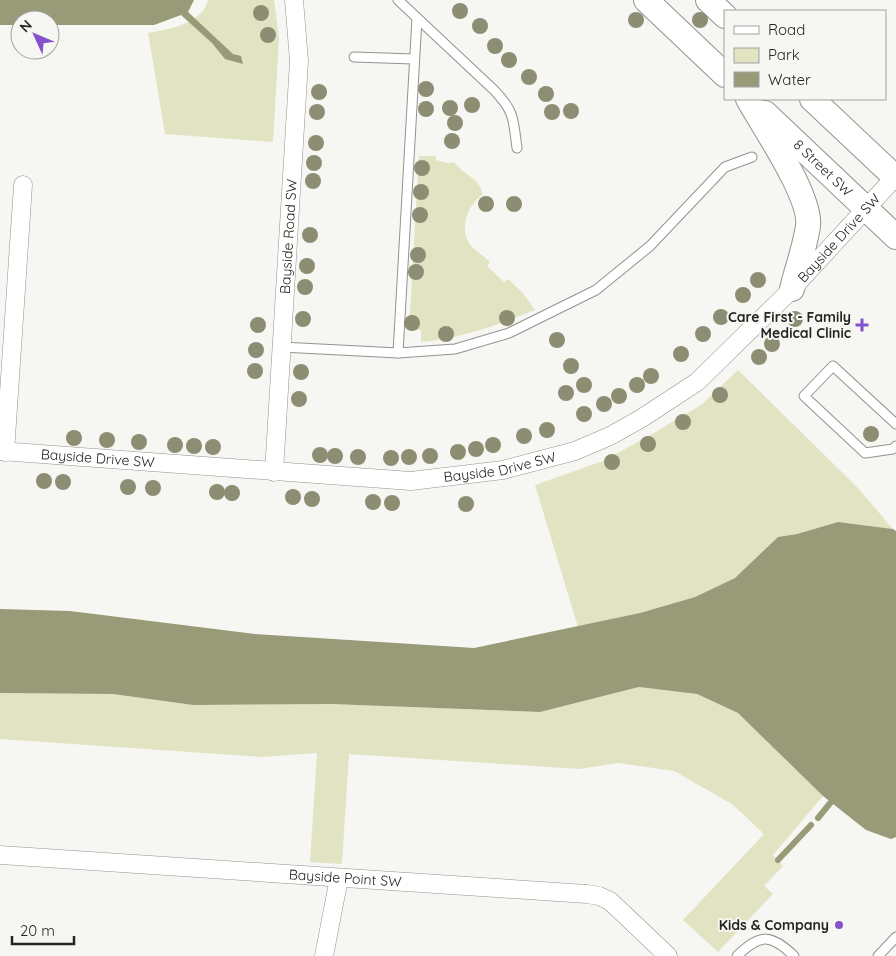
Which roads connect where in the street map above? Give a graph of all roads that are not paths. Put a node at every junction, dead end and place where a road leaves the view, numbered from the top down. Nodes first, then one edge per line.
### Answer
1 (294, 0) edge
2 (398, 0) edge
3 (646, 0) edge
4 (708, 0) edge
5 (724, 15) edge
6 (417, 18) junction
7 (354, 57) dead end
8 (414, 59) junction
9 (724, 74) edge
10 (750, 100) edge
11 (750, 100) edge
12 (813, 100) edge
13 (517, 148) dead end
14 (752, 157) dead end
15 (895, 177) edge
16 (23, 185) dead end
17 (866, 209) junction
18 (896, 238) edge
19 (792, 289) junction
20 (281, 347) junction
21 (398, 353) junction
22 (896, 424) edge
23 (896, 446) edge
24 (3, 452) edge
25 (274, 472) junction
26 (0, 855) edge
27 (339, 878) junction
28 (896, 938) edge
29 (324, 956) edge
30 (668, 956) edge
31 (737, 956) edge
32 (794, 956) edge
33 (878, 956) edge

1 - 20 street, Bayside Road SW
2 - 6 lane
3 - 9 main road
4 - 5 main road
6 - 8 lane
6 - 13 lane
7 - 8 lane
8 - 21 lane
10 - 17 main road, 8 Street SW
11 - 19 main road
12 - 15 main road
14 - 21 lane
15 - 17 street, Bayside Drive SW
16 - 24 street
17 - 18 main road, 8 Street SW
17 - 19 street, Bayside Drive SW
19 - 25 street, Bayside Drive SW
20 - 21 lane
20 - 25 street, Bayside Road SW
22 - 23 lane
24 - 25 street, Bayside Drive SW
26 - 27 street, Bayside Point SW
27 - 29 street
27 - 30 street, Bayside Point SW
28 - 33 lane
31 - 32 lane

